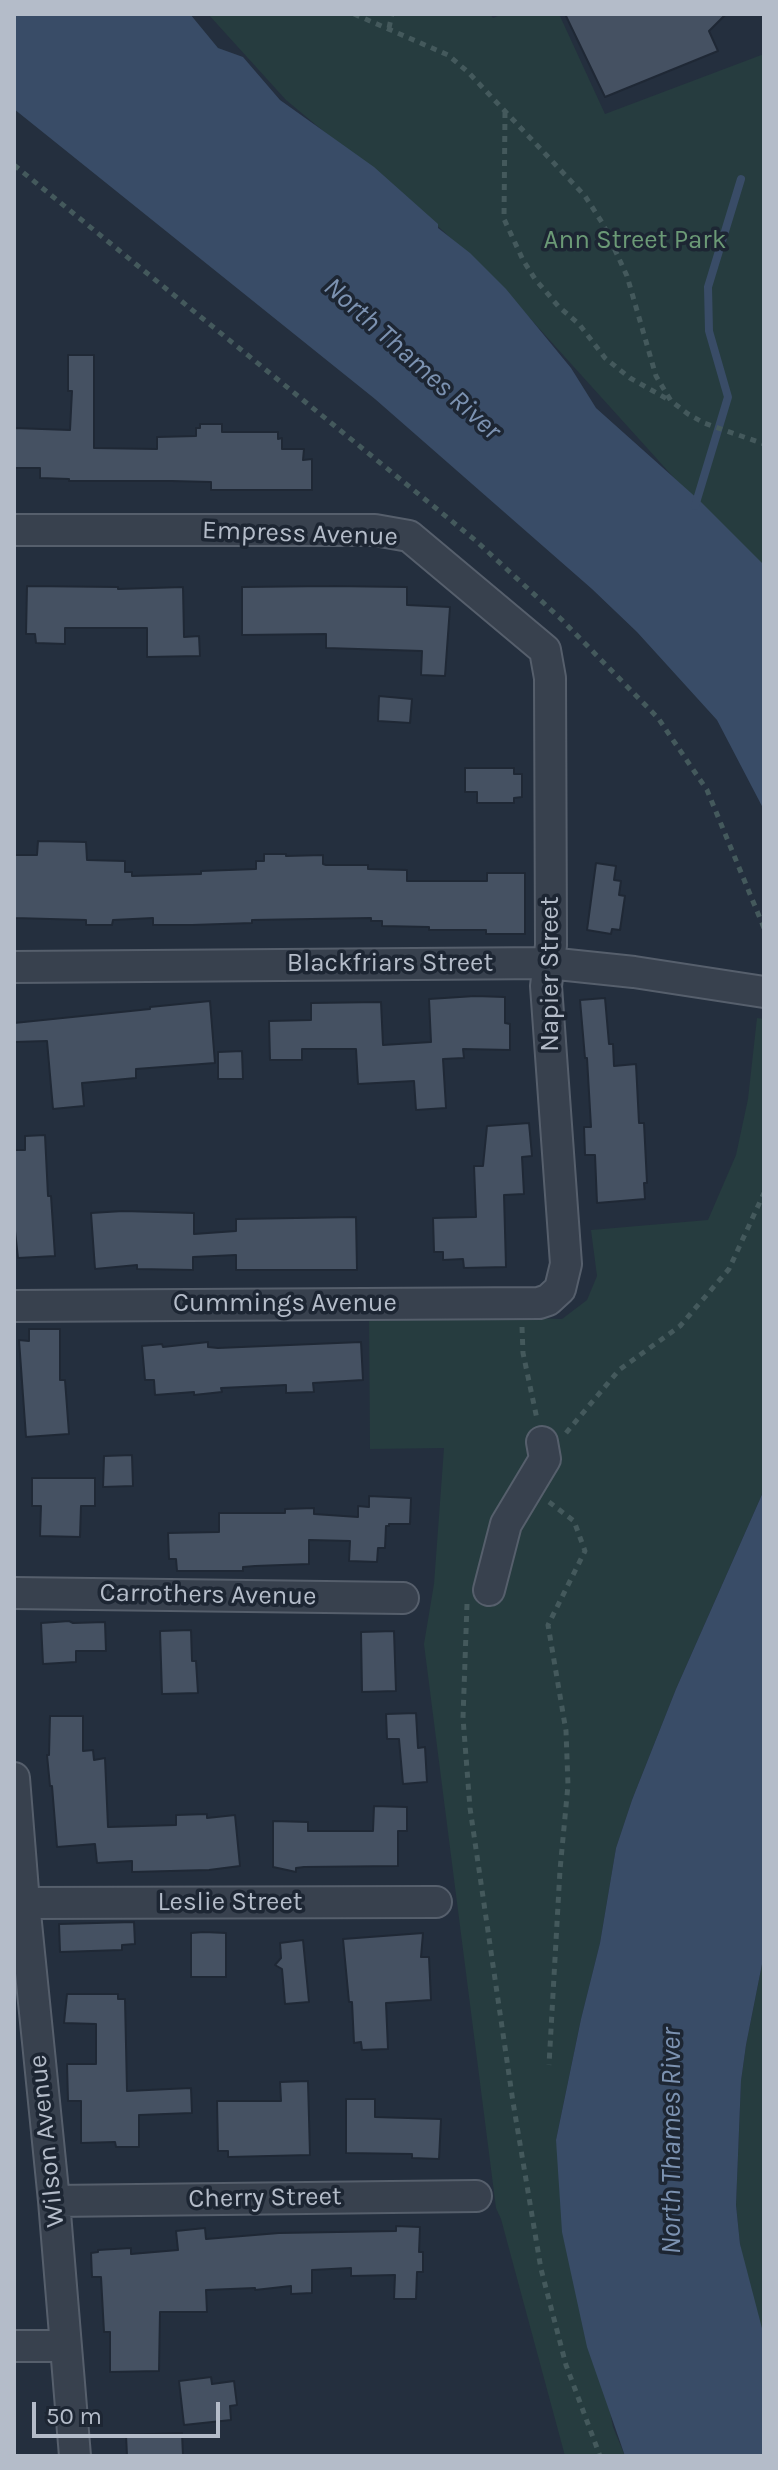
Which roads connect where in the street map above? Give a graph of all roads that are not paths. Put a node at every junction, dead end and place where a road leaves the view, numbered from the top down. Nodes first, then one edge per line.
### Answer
1 (14, 530) edge
2 (545, 650) joint
3 (548, 963) junction
4 (14, 967) edge
5 (764, 992) edge
6 (555, 1295) joint
7 (14, 1306) edge
8 (542, 1442) road end
9 (14, 1593) edge
10 (478, 1596) road end
11 (403, 1598) dead end
12 (14, 1778) edge
13 (436, 1902) dead end
14 (24, 1903) junction
15 (476, 2196) dead end
16 (54, 2201) junction
17 (14, 2346) edge
18 (65, 2346) junction
19 (75, 2456) edge

1 - 2 street, Empress Avenue
2 - 3 street, Napier Street
3 - 4 street, Blackfriars Street
3 - 5 street, Blackfriars Street
3 - 6 street, Napier Street
6 - 7 street, Cummings Avenue
8 - 10 street
9 - 11 street, Carrothers Avenue
12 - 14 street, Wilson Avenue
13 - 14 street, Leslie Street
14 - 16 street, Wilson Avenue
15 - 16 street, Cherry Street
16 - 18 street, Wilson Avenue
17 - 18 street
18 - 19 street, Wilson Avenue

